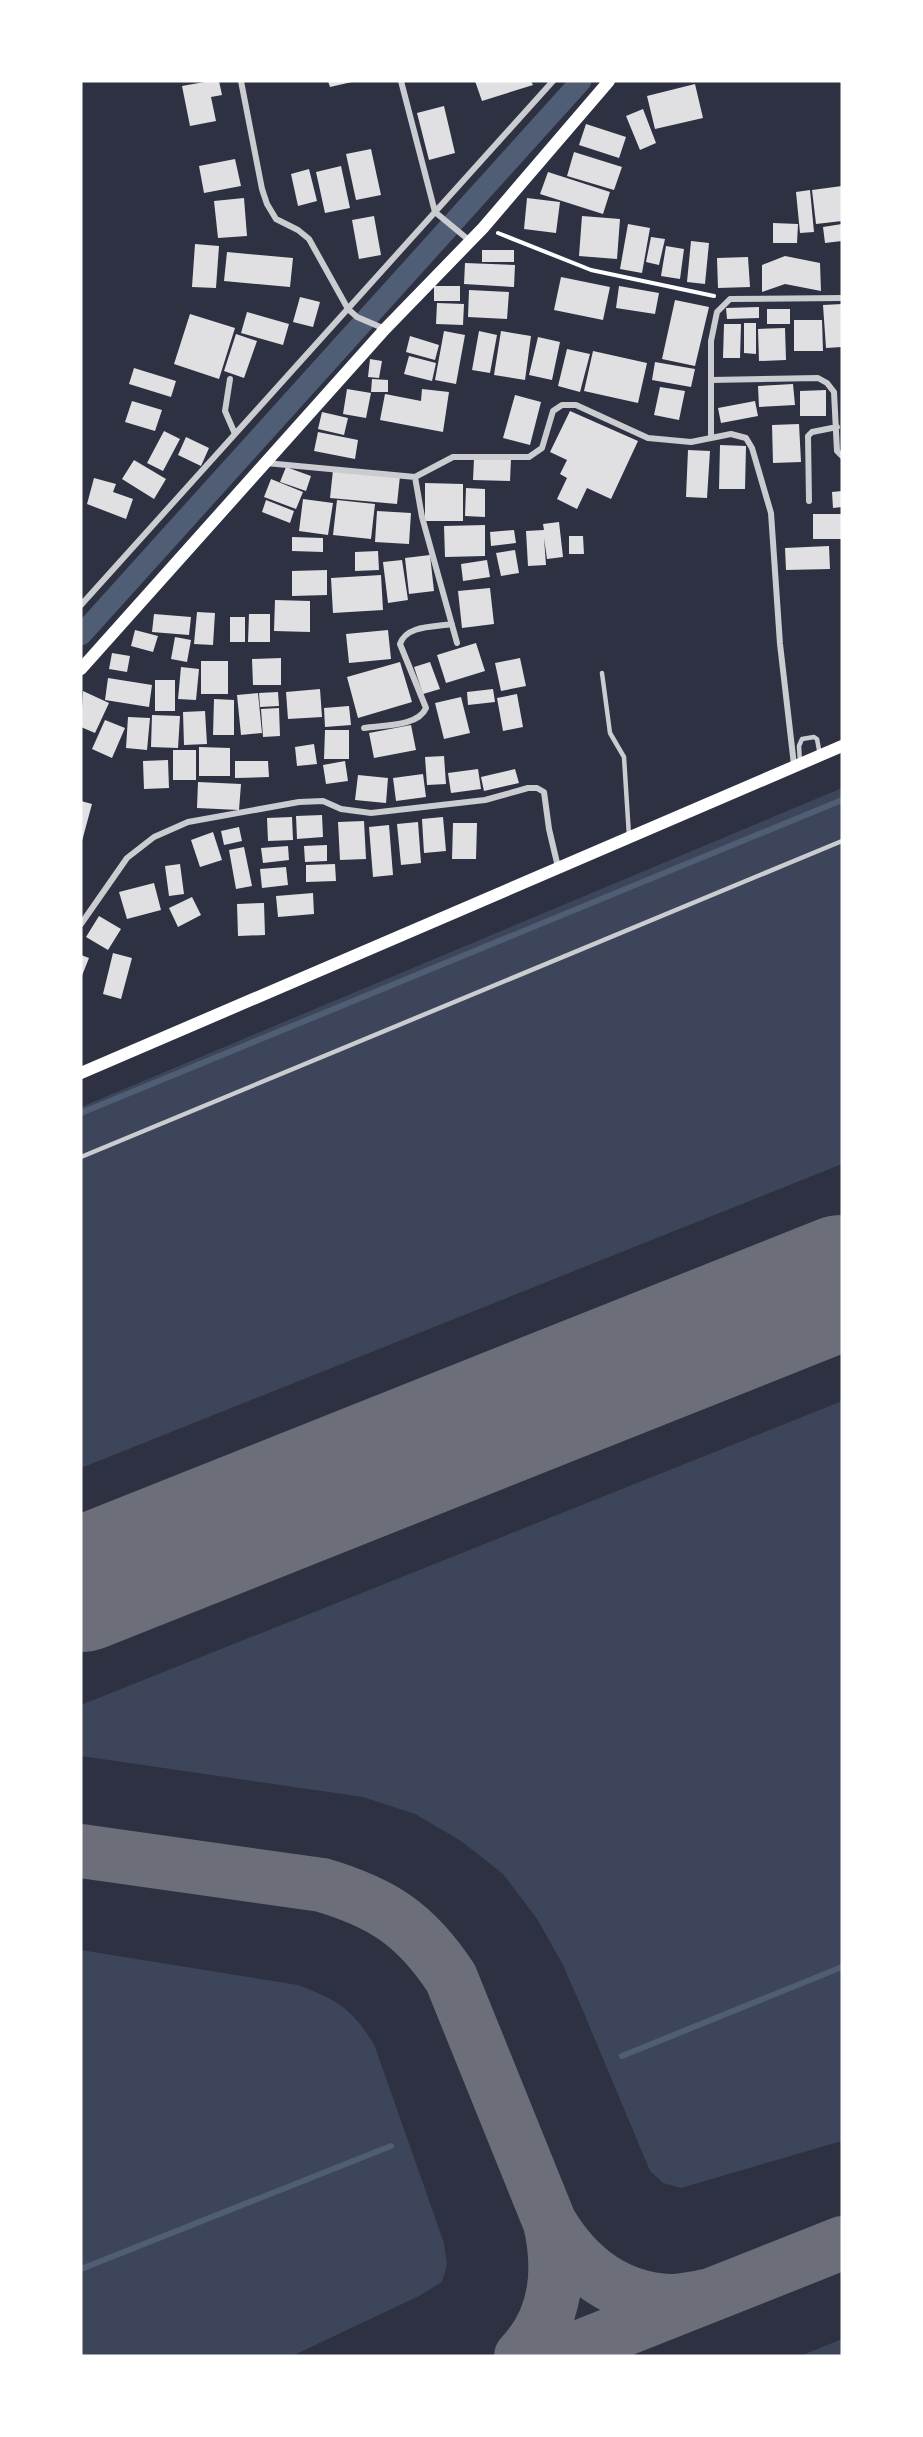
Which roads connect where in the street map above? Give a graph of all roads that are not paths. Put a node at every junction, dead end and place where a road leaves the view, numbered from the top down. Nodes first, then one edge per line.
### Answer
1 (241, 81) edge
2 (401, 81) edge
3 (553, 81) edge
4 (609, 81) edge
5 (437, 214) junction
6 (466, 239) junction
7 (842, 298) edge
8 (348, 309) junction
9 (382, 328) junction
10 (230, 379) dead end
11 (711, 380) junction
12 (837, 427) junction
13 (236, 434) junction
14 (711, 437) junction
15 (842, 456) edge
16 (265, 463) junction
17 (415, 477) junction
18 (809, 501) dead end
19 (81, 605) edge
20 (452, 624) junction
21 (457, 642) dead end
22 (82, 665) edge
23 (602, 673) dead end
24 (364, 728) dead end
25 (795, 746) junction
26 (842, 746) edge
27 (820, 755) junction
28 (797, 764) junction
29 (630, 838) junction
30 (842, 842) edge
31 (558, 867) junction
32 (81, 924) edge
33 (81, 1073) edge
34 (81, 1157) edge

1 - 8 street
2 - 5 street
3 - 5 street
4 - 6 main road
5 - 6 street
5 - 8 street
6 - 9 main road
7 - 11 street
8 - 9 street
8 - 13 street
9 - 16 main road
10 - 13 street
11 - 12 street
11 - 14 street
12 - 15 street
12 - 18 street
13 - 19 street
14 - 17 street
14 - 25 street
16 - 17 street
16 - 22 main road
17 - 20 street
20 - 21 street
20 - 24 street
23 - 29 lane
25 - 27 lane
25 - 28 street
26 - 27 main road
27 - 28 main road
28 - 29 main road
29 - 31 main road
30 - 34 lane
31 - 32 street
31 - 33 main road

